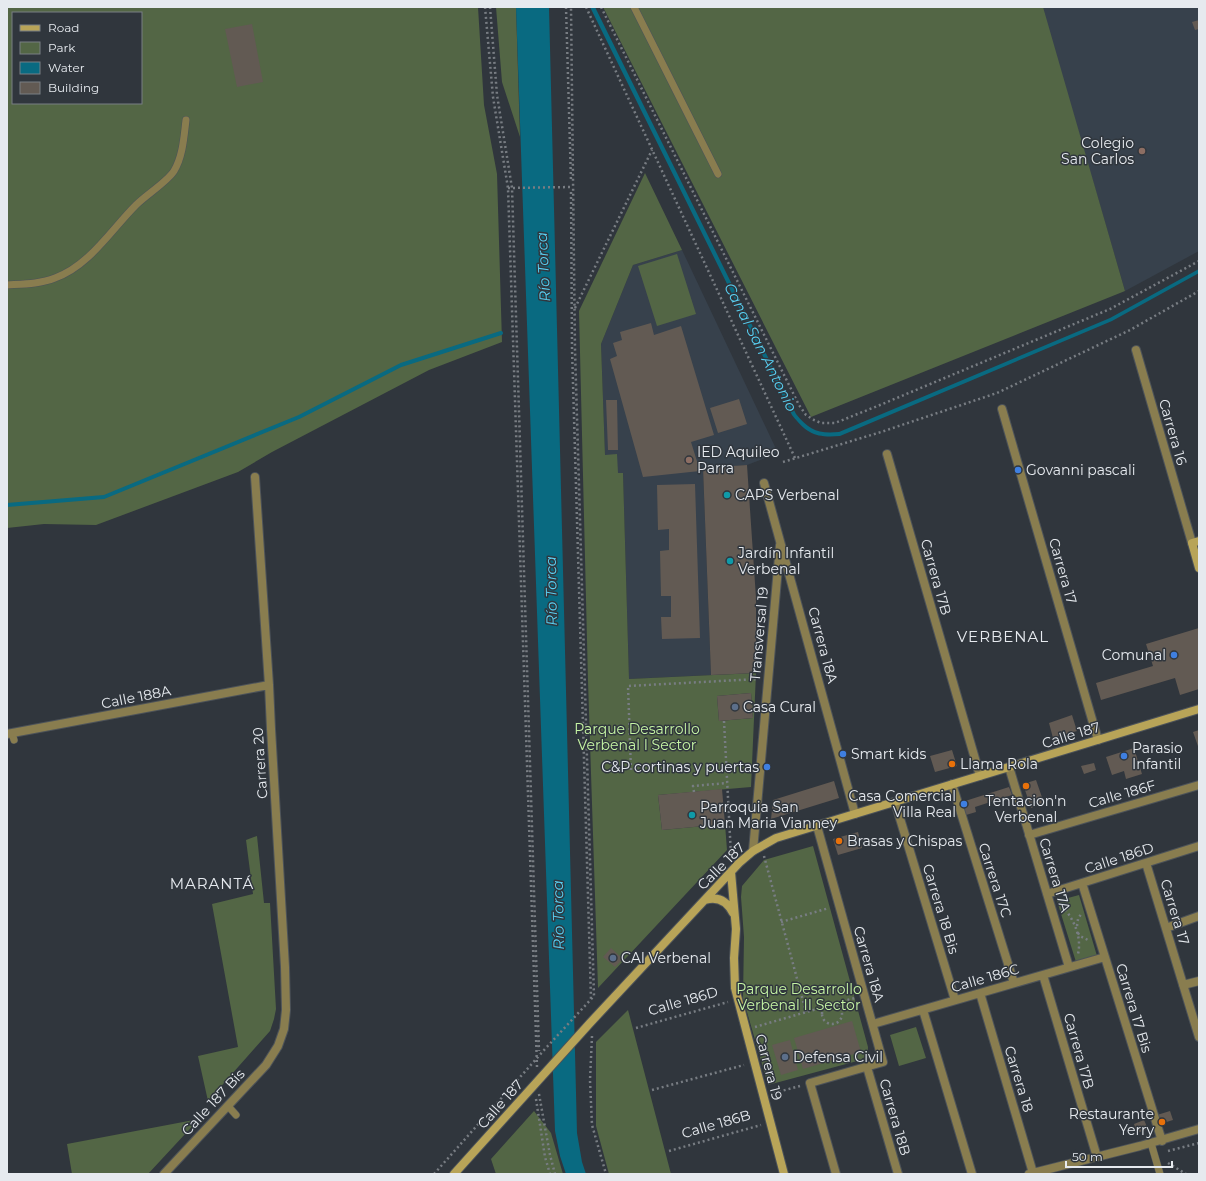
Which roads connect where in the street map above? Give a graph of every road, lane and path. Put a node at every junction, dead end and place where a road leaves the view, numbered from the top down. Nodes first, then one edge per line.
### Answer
1 (485, 7) edge
2 (490, 7) edge
3 (566, 7) edge
4 (571, 7) edge
5 (586, 7) edge
6 (601, 7) edge
7 (634, 7) edge
8 (186, 120) dead end
9 (652, 150) junction
10 (718, 174) dead end
11 (572, 187) junction
12 (508, 188) junction
13 (512, 188) junction
14 (1199, 260) edge
15 (7, 285) edge
16 (1199, 291) edge
17 (575, 309) junction
18 (571, 317) junction
19 (1136, 350) dead end
20 (1002, 409) dead end
21 (887, 454) dead end
22 (795, 458) junction
23 (783, 462) dead end
24 (255, 478) dead end
25 (764, 483) dead end
26 (780, 539) junction
27 (1195, 542) edge
28 (1199, 568) edge
29 (762, 679) dead end
30 (269, 685) junction
31 (1199, 709) edge
32 (724, 721) dead end
33 (11, 736) edge
34 (1098, 740) junction
35 (1009, 767) junction
36 (631, 770) dead end
37 (980, 776) junction
38 (727, 783) junction
39 (952, 784) junction
40 (1199, 785) edge
41 (694, 792) dead end
42 (895, 802) junction
43 (728, 806) junction
44 (723, 807) dead end
45 (855, 814) junction
46 (817, 826) junction
47 (1029, 835) junction
48 (1199, 846) edge
49 (754, 851) junction
50 (731, 856) dead end
51 (764, 856) dead end
52 (1146, 863) junction
53 (731, 872) junction
54 (1082, 883) junction
55 (1047, 894) junction
56 (705, 901) junction
57 (1060, 904) dead end
58 (839, 905) junction
59 (1085, 910) dead end
60 (1199, 916) edge
61 (735, 917) junction
62 (781, 922) junction
63 (1166, 928) junction
64 (1077, 930) junction
65 (1094, 942) dead end
66 (1078, 957) dead end
67 (1105, 957) junction
68 (1069, 967) junction
69 (1044, 975) junction
70 (1199, 981) edge
71 (1014, 983) junction
72 (1183, 985) junction
73 (980, 993) junction
74 (865, 995) junction
75 (594, 996) junction
76 (590, 1000) junction
77 (738, 1000) junction
78 (955, 1000) junction
79 (829, 1005) junction
80 (923, 1010) junction
81 (806, 1012) junction
82 (593, 1021) junction
83 (873, 1024) junction
84 (636, 1028) dead end
85 (746, 1030) junction
86 (1199, 1037) edge
87 (278, 1046) joint
88 (539, 1051) dead end
89 (536, 1060) junction
90 (754, 1062) junction
91 (867, 1066) junction
92 (810, 1083) junction
93 (536, 1085) junction
94 (652, 1090) dead end
95 (763, 1096) junction
96 (228, 1106) junction
97 (236, 1115) dead end
98 (770, 1122) junction
99 (1199, 1129) edge
100 (1162, 1141) junction
101 (1151, 1143) junction
102 (1199, 1143) edge
103 (669, 1151) dead end
104 (1154, 1155) junction
105 (1097, 1157) junction
106 (1031, 1173) edge
107 (164, 1174) edge
108 (434, 1174) edge
109 (454, 1174) edge
110 (550, 1174) edge
111 (555, 1174) edge
112 (606, 1174) edge
113 (784, 1174) edge
114 (836, 1174) edge
115 (898, 1174) edge
116 (972, 1174) edge
117 (1160, 1174) edge
118 (1186, 1174) edge

1 - 12 path
2 - 13 path
3 - 11 path
4 - 17 path
5 - 9 path
6 - 14 path
7 - 10 lane
8 - 15 lane
9 - 17 path
9 - 22 path
11 - 13 path
11 - 18 path
12 - 13 path
12 - 89 path
13 - 88 path
16 - 22 path
17 - 18 path
17 - 75 path
18 - 76 path
19 - 27 street, Carrera 16
20 - 34 street, Carrera 17
21 - 37 street, Carrera 17B
22 - 23 path
24 - 30 street, Carrera 20
25 - 26 street, Carrera 18A
26 - 45 street, Carrera 18A
26 - 49 street, Transversal 19
27 - 28 street, Carrera 16
29 - 36 path
30 - 33 street, Calle 188A
30 - 87 street, Carrera 20
31 - 34 street, Calle 187
32 - 38 path
34 - 35 street, Calle 187
35 - 37 street, Calle 187
35 - 47 street, Carrera 17A
37 - 39 street, Calle 187
38 - 41 path
38 - 43 path
39 - 42 street, Calle 187
39 - 71 street, Carrera 17C
40 - 47 street, Calle 186F
42 - 45 street, Calle 187
42 - 78 street, Carrera 18 Bis
43 - 44 path
43 - 50 path
45 - 46 street, Calle 187
46 - 49 street, Calle 187
46 - 58 street, Carrera 18A
47 - 55 street, Carrera 17A
48 - 52 street, Calle 186D
49 - 53 street, Calle 187
51 - 62 path
52 - 54 street, Calle 186D
52 - 63 street, Carrera 17
53 - 56 street, Calle 187
53 - 61 street, Carrera 19
54 - 55 street, Calle 186D
54 - 67 street, Carrera 17 Bis
55 - 68 street, Carrera 17A
56 - 61 street
56 - 82 street, Calle 187
57 - 64 path
58 - 62 path
58 - 74 street, Carrera 18A
59 - 64 path
60 - 63 street
61 - 77 street, Carrera 19
62 - 81 path
63 - 72 street, Carrera 17
64 - 65 path
64 - 66 path
67 - 68 street, Calle 186C
67 - 100 street, Carrera 17 Bis
68 - 69 street, Calle 186C
69 - 71 street, Calle 186C
69 - 105 street, Carrera 17B
70 - 72 street
71 - 73 street, Calle 186C
72 - 86 street, Carrera 17
73 - 78 street, Calle 186C
73 - 106 street, Carrera 18
74 - 79 path
74 - 83 street, Carrera 18A
75 - 76 path
75 - 82 path
76 - 89 path
77 - 84 path, Calle 186D
77 - 85 street, Carrera 19
78 - 80 street, Calle 186C
79 - 79 path
79 - 81 path
80 - 83 street, Calle 186C
80 - 116 street
81 - 85 path
82 - 93 street, Calle 187
82 - 112 path
83 - 91 street, Carrera 18A
85 - 90 street, Carrera 19
87 - 96 street, Calle 187 Bis
89 - 93 path
89 - 108 path
90 - 94 path
90 - 95 street, Carrera 19
91 - 92 street
91 - 115 street, Carrera 18B
92 - 95 path
92 - 114 street
93 - 109 street, Calle 187
93 - 110 path
93 - 111 path
95 - 98 street, Carrera 19
96 - 97 lane
96 - 107 street, Calle 187 Bis
98 - 103 path, Calle 186B
98 - 113 street, Carrera 19
99 - 100 street
100 - 101 street
101 - 104 lane
101 - 105 street
102 - 104 path
104 - 117 lane
104 - 118 path
105 - 106 street

